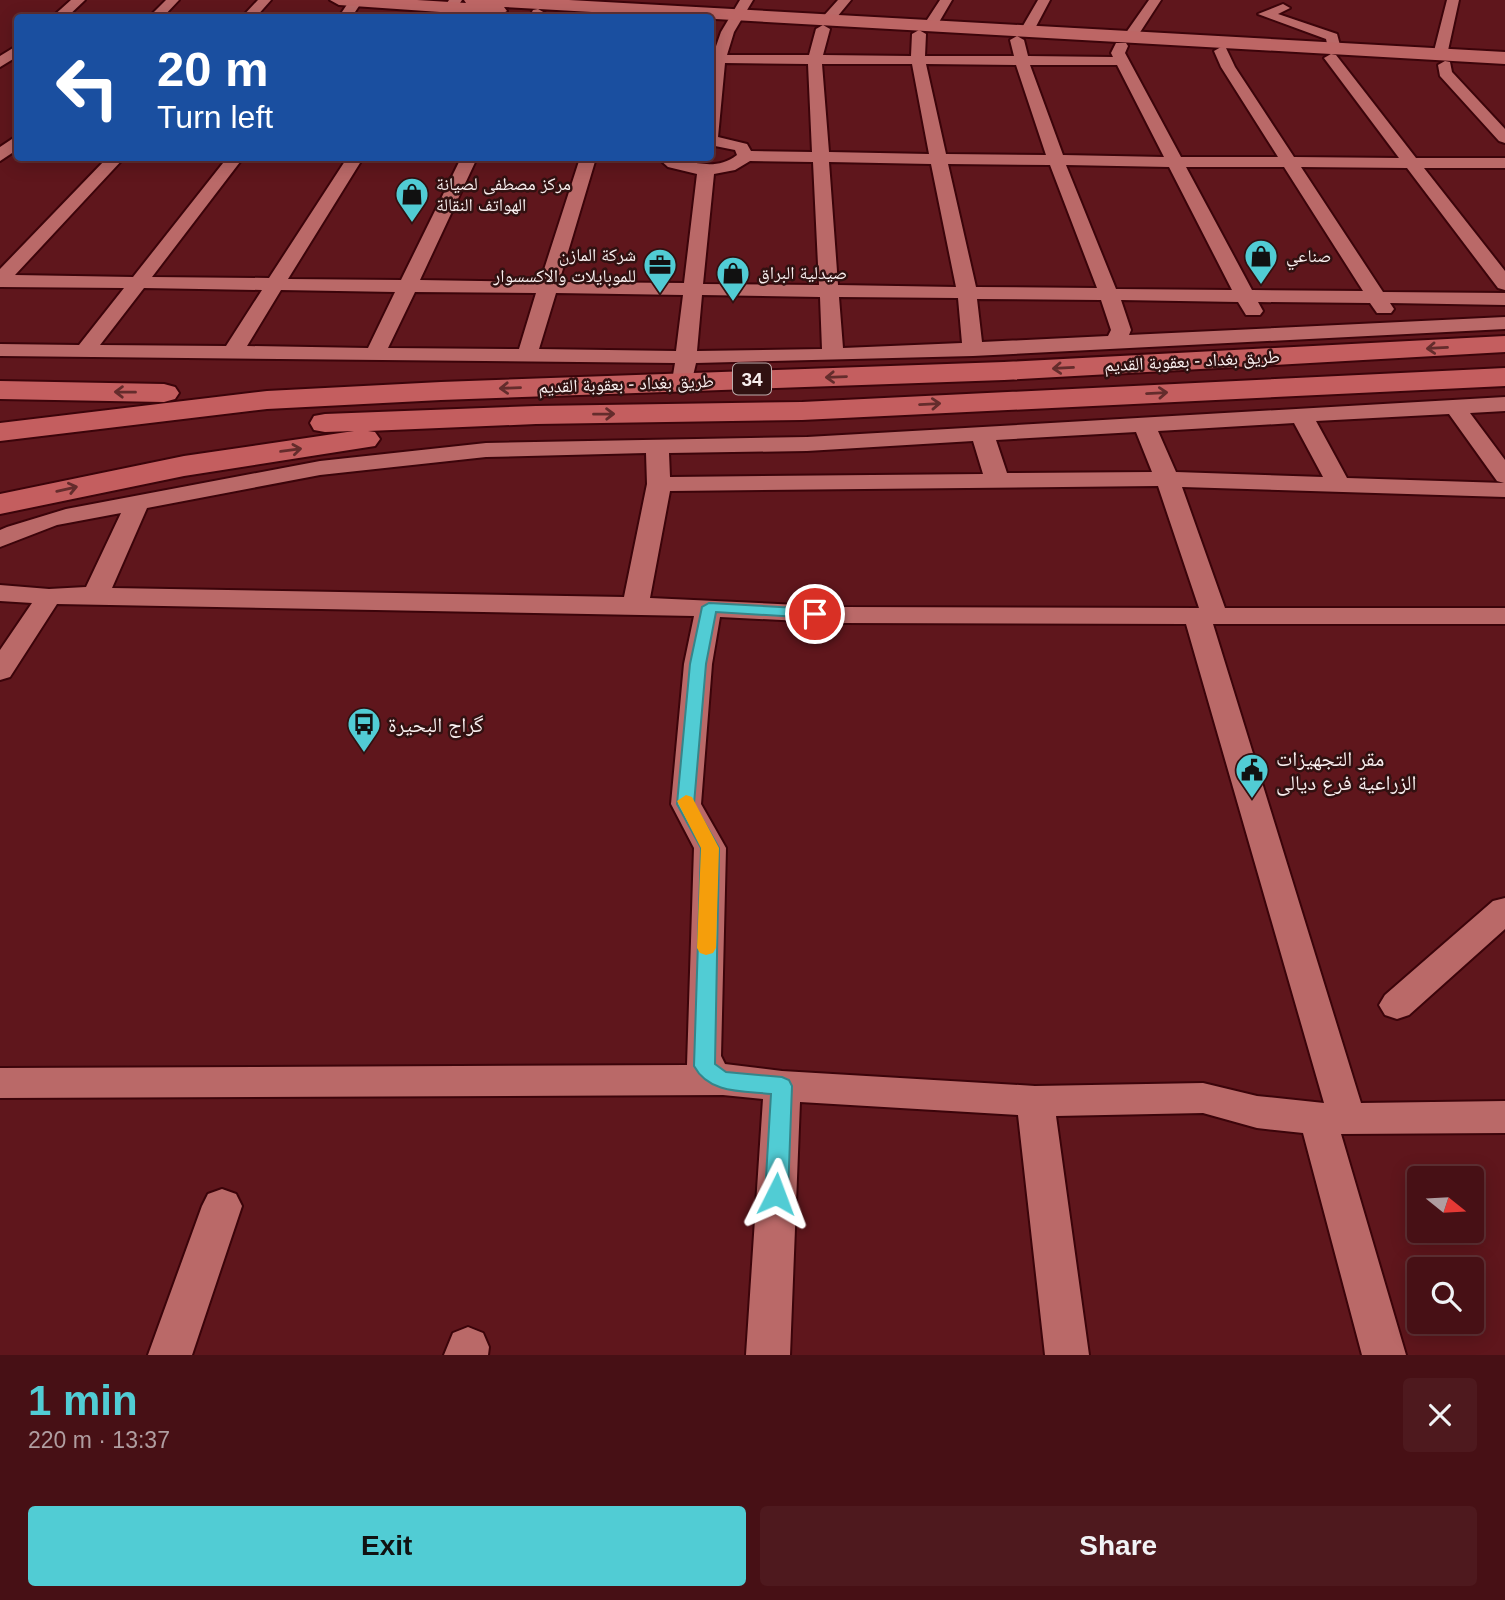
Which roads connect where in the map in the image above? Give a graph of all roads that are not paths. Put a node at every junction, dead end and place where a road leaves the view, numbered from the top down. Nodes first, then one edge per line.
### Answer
1 (79, 0) edge
2 (173, 0) edge
3 (265, 0) edge
4 (350, 0) edge
5 (473, 0) edge
6 (747, 0) edge
7 (845, 0) edge
8 (946, 0) edge
9 (1044, 0) edge
10 (1155, 0) edge
11 (1453, 0) edge
12 (1260, 2) dead end
13 (642, 5) edge
14 (449, 8) edge
15 (542, 9) edge
16 (62, 14) edge
17 (158, 14) edge
18 (251, 14) edge
19 (582, 14) edge
20 (689, 14) edge
21 (725, 21) edge
22 (825, 25) junction
23 (924, 30) junction
24 (1022, 35) junction
25 (1124, 48) junction
26 (1221, 51) junction
27 (12, 52) edge
28 (1332, 53) junction
29 (1505, 58) edge
30 (714, 59) edge
31 (815, 60) junction
32 (1442, 60) junction
33 (918, 61) junction
34 (1022, 62) junction
35 (0, 63) edge
36 (1505, 68) edge
37 (1505, 138) edge
38 (714, 140) edge
39 (746, 156) junction
40 (823, 159) junction
41 (938, 159) junction
42 (1056, 160) junction
43 (113, 161) edge
44 (233, 161) edge
45 (353, 161) edge
46 (467, 161) edge
47 (587, 161) edge
48 (672, 161) edge
49 (1174, 162) junction
50 (1290, 162) junction
51 (1410, 163) junction
52 (1505, 163) edge
53 (706, 169) junction
54 (0, 281) edge
55 (138, 283) junction
56 (275, 284) junction
57 (1505, 284) edge
58 (407, 286) junction
59 (548, 288) junction
60 (693, 288) junction
61 (828, 291) junction
62 (967, 292) junction
63 (1109, 294) junction
64 (1245, 296) junction
65 (1376, 297) junction
66 (1505, 299) edge
67 (1505, 323) edge
68 (1264, 333) junction
69 (1388, 339) junction
70 (1117, 340) junction
71 (1505, 344) edge
72 (0, 350) edge
73 (973, 350) junction
74 (85, 351) junction
75 (232, 353) junction
76 (375, 354) junction
77 (527, 355) junction
78 (833, 355) junction
79 (685, 369) junction
80 (1505, 377) edge
81 (1405, 381) junction
82 (0, 390) edge
83 (1197, 391) junction
84 (267, 400) junction
85 (1505, 404) edge
86 (1455, 407) junction
87 (802, 411) junction
88 (536, 415) junction
89 (1301, 415) junction
90 (1217, 420) junction
91 (1144, 424) junction
92 (0, 432) edge
93 (982, 432) junction
94 (817, 443) junction
95 (657, 446) junction
96 (0, 452) edge
97 (1505, 476) edge
98 (1167, 479) junction
99 (997, 481) junction
100 (831, 482) junction
101 (659, 484) junction
102 (1339, 484) junction
103 (1505, 490) edge
104 (136, 503) junction
105 (0, 504) edge
106 (0, 540) edge
107 (0, 593) edge
108 (96, 595) junction
109 (49, 597) junction
110 (635, 605) junction
111 (709, 607) junction
112 (1206, 616) junction
113 (1505, 616) edge
114 (0, 671) edge
115 (1505, 910) edge
116 (1397, 1005) dead end
117 (723, 1080) junction
118 (0, 1083) edge
119 (782, 1086) junction
120 (1035, 1101) junction
121 (1505, 1117) edge
122 (1333, 1118) junction
123 (222, 1206) dead end
124 (170, 1355) edge
125 (768, 1355) edge
126 (1067, 1355) edge
127 (1384, 1355) edge

1 - 16 street
2 - 17 street
3 - 18 street
4 - 14 street
5 - 15 street
6 - 21 street
7 - 22 street
8 - 23 street
9 - 24 street
10 - 25 street
11 - 32 street
12 - 28 street
13 - 15 street
13 - 20 street
14 - 15 street
15 - 19 street
21 - 22 street
21 - 30 street
22 - 23 street
22 - 31 street
23 - 24 street
23 - 33 street
24 - 25 street
24 - 34 street
25 - 26 street
25 - 28 street
25 - 34 street
25 - 49 street
26 - 28 street
26 - 50 street
27 - 35 street
28 - 32 street
28 - 51 street
29 - 32 street
30 - 31 street
31 - 33 street
31 - 40 street
32 - 36 street
32 - 37 street
33 - 34 street
33 - 41 street
34 - 42 street
38 - 39 street
39 - 40 street
39 - 53 street
40 - 41 street
40 - 61 street
41 - 42 street
41 - 62 street
42 - 49 street
42 - 63 street
43 - 54 street
44 - 55 street
45 - 56 street
46 - 58 street
47 - 59 street
48 - 53 street
49 - 50 street
49 - 64 street
50 - 51 street
50 - 65 street
51 - 52 street
51 - 57 street
53 - 60 street
54 - 55 street
55 - 56 street
55 - 74 street
56 - 58 street
56 - 75 street
58 - 59 street
58 - 76 street
59 - 60 street
59 - 77 street
60 - 61 street
60 - 79 street
61 - 62 street
61 - 78 street
62 - 63 street
62 - 73 street
63 - 64 street
63 - 70 street
64 - 65 street
64 - 68 street
65 - 66 street
65 - 69 street
67 - 69 street
68 - 69 street
68 - 70 street
71 -> 69 highway, طريق بغداد - بعقوبة القديم / 34
69 -> 79 highway, طريق بغداد - بعقوبة القديم / 34
69 - 81 highway
70 - 73 street
72 - 74 street
73 - 78 street
74 - 75 street
75 - 76 street
76 - 77 street
77 - 79 street
78 - 79 street
79 -> 84 highway, طريق بغداد - بعقوبة القديم / 34
80 - 81 highway, طريق بغداد - بعقوبة القديم / 34
81 - 83 highway, طريق بغداد - بعقوبة القديم / 34
84 -> 82 highway
87 -> 83 highway, طريق بغداد - بعقوبة القديم / 34
83 - 90 street
84 - 92 highway, طريق بغداد - بعقوبة القديم / 34
85 - 86 street
86 - 89 street
86 - 97 street
88 -> 87 highway, طريق بغداد - بعقوبة القديم / 34
87 - 94 street
88 - 96 highway, طريق بغداد - بعقوبة القديم / 34
105 -> 88 highway
89 - 90 street
89 - 102 street
90 - 91 street
91 - 93 street
91 - 98 street
93 - 94 street
93 - 99 street
94 - 95 street
94 - 100 street
95 - 101 street
95 - 104 street
98 - 99 street
98 - 102 street
98 - 112 street
99 - 100 street
100 - 101 street
101 - 110 street
102 - 103 street
104 - 106 street
104 - 108 street
107 - 109 street
108 - 109 street
108 - 110 street
109 - 114 street
110 - 111 street
111 - 112 street
111 - 117 street
112 - 113 street
112 - 122 street
115 - 116 street
117 - 118 street
117 - 119 street
119 - 120 street
119 - 125 street
120 - 122 street
120 - 126 street
121 - 122 street
122 - 127 street
123 - 124 street

